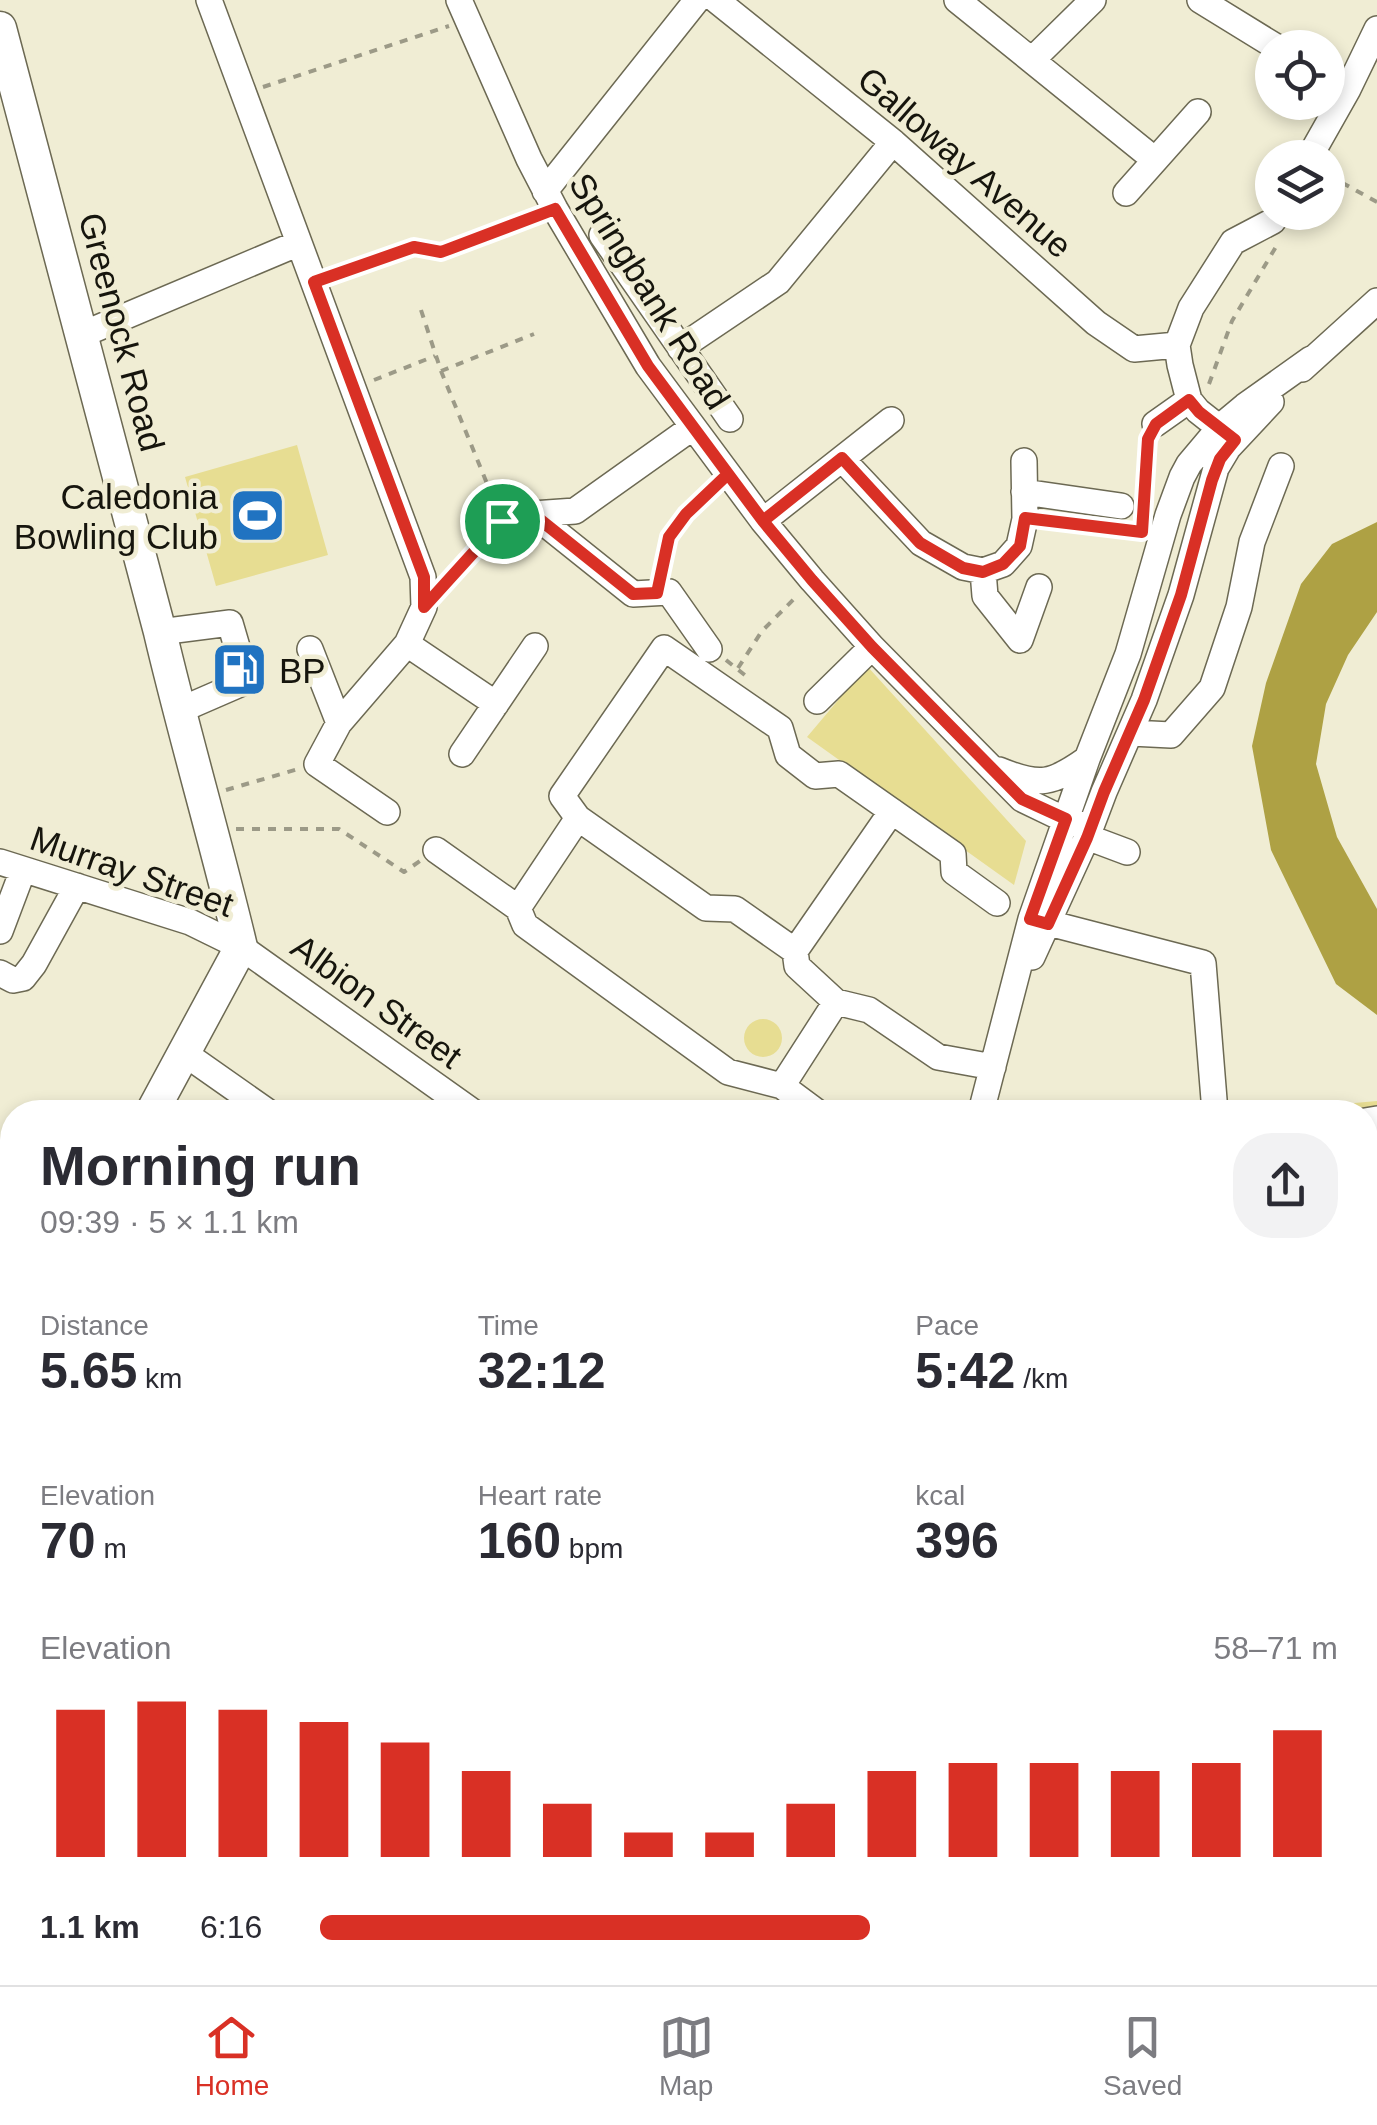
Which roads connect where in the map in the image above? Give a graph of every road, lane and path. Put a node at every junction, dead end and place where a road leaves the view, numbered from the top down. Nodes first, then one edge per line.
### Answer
1 (209, 0) edge
2 (696, 0) edge
3 (716, 0) edge
4 (958, 0) edge
5 (1093, 0) edge
6 (1200, 0) edge
7 (463, 10) edge
8 (0, 28) edge
9 (1377, 29) edge
10 (1255, 34) edge
11 (1032, 60) junction
12 (1345, 73) edge
13 (244, 93) junction
14 (1198, 112) dead end
15 (893, 142) junction
16 (1154, 160) junction
17 (1345, 184) edge
18 (1126, 193) dead end
19 (550, 200) junction
20 (1377, 202) edge
21 (1255, 230) edge
22 (1278, 230) edge
23 (602, 235) dead end
24 (300, 243) junction
25 (314, 282) junction
26 (1377, 301) edge
27 (420, 310) dead end
28 (81, 334) junction
29 (534, 334) dead end
30 (1178, 345) junction
31 (680, 348) junction
32 (435, 356) junction
33 (441, 371) junction
34 (354, 388) junction
35 (1194, 406) junction
36 (730, 419) dead end
37 (891, 420) dead end
38 (1156, 424) joint
39 (693, 427) junction
40 (1227, 434) junction
41 (842, 458) junction
42 (1024, 462) dead end
43 (1282, 466) dead end
44 (728, 474) junction
45 (1024, 492) junction
46 (1132, 509) joint
47 (533, 514) junction
48 (1025, 518) junction
49 (502, 521) junction
50 (763, 521) junction
51 (1141, 530) dead end
52 (983, 572) junction
53 (812, 580) junction
54 (1039, 586) dead end
55 (657, 593) junction
56 (424, 607) junction
57 (160, 632) junction
58 (407, 644) junction
59 (535, 646) dead end
60 (872, 647) junction
61 (310, 648) dead end
62 (709, 648) dead end
63 (738, 668) dead end
64 (496, 704) junction
65 (178, 712) junction
66 (339, 723) junction
67 (780, 728) junction
68 (1130, 732) junction
69 (462, 754) dead end
70 (1087, 759) junction
71 (317, 764) junction
72 (990, 767) junction
73 (892, 811) junction
74 (387, 812) dead end
75 (207, 813) junction
76 (578, 818) junction
77 (1066, 819) junction
78 (1089, 833) junction
79 (436, 850) joint
80 (1126, 852) dead end
81 (12, 866) edge
82 (77, 886) junction
83 (997, 903) dead end
84 (518, 908) junction
85 (1039, 921) junction
86 (0, 932) edge
87 (241, 947) junction
88 (795, 951) junction
89 (0, 972) edge
90 (836, 1002) junction
91 (184, 1053) junction
92 (994, 1067) junction
93 (782, 1086) junction
94 (159, 1100) edge
95 (251, 1100) edge
96 (456, 1100) edge
97 (800, 1100) edge
98 (984, 1100) edge
99 (1213, 1100) edge

1 - 13 street
2 - 19 street
3 - 15 street, Galloway Avenue
4 - 11 street
5 - 11 street
6 - 10 street
7 - 13 path
7 - 19 street, Springbank Road
8 - 28 main road, Greenock Road
9 - 12 street
11 - 16 street
13 - 24 street
14 - 16 street
15 - 30 street, Galloway Avenue
15 - 31 street
16 - 18 street
17 - 20 path
19 - 25 path
19 - 39 street, Springbank Road
21 - 30 street
22 - 35 path
23 - 31 street
24 - 25 street
24 - 28 street
25 - 34 street
26 - 40 street
27 - 32 path
28 - 57 main road, Greenock Road
29 - 33 path
30 - 35 street
31 - 36 street
32 - 33 path
32 - 34 path
33 - 49 path
34 - 56 street
35 - 38 street
35 - 40 street
37 - 41 street
38 - 46 path
39 - 44 street, Springbank Road
39 - 47 street
40 - 68 street
40 - 70 street
41 - 50 street
41 - 52 street
42 - 45 street
43 - 68 street
44 - 50 street, Springbank Road
44 - 55 path
45 - 46 street
45 - 48 street
47 - 49 street
47 - 55 street
48 - 51 path
48 - 52 street
49 - 56 path
50 - 53 street, Springbank Road
52 - 54 street
53 - 60 street, Springbank Road
53 - 63 path
55 - 62 street
56 - 58 street
57 - 65 main road, Greenock Road
57 - 65 street
58 - 64 street
58 - 66 street
59 - 64 street
60 - 67 street
60 - 72 street, Springbank Road
61 - 66 street
64 - 69 street
65 - 75 main road, Greenock Road
66 - 71 street
67 - 73 street
67 - 76 street
68 - 78 street
70 - 72 street
70 - 77 street
71 - 74 street
71 - 75 path
72 - 77 street, Springbank Road
73 - 83 street
73 - 88 street
75 - 79 path
75 - 87 main road, Greenock Road
76 - 84 street
76 - 88 street
77 - 78 street, Springbank Road
77 - 85 street
78 - 80 street, Springbank Road
78 - 85 street
79 - 84 street
81 - 82 street, Murray Street
81 - 86 street
82 - 87 street, Murray Street
82 - 89 street
84 - 93 street
85 - 92 street
85 - 99 street
87 - 91 main road
87 - 96 street, Albion Street
88 - 90 street
90 - 92 street
90 - 93 street
91 - 94 main road
91 - 95 street
92 - 98 street
93 - 97 street

